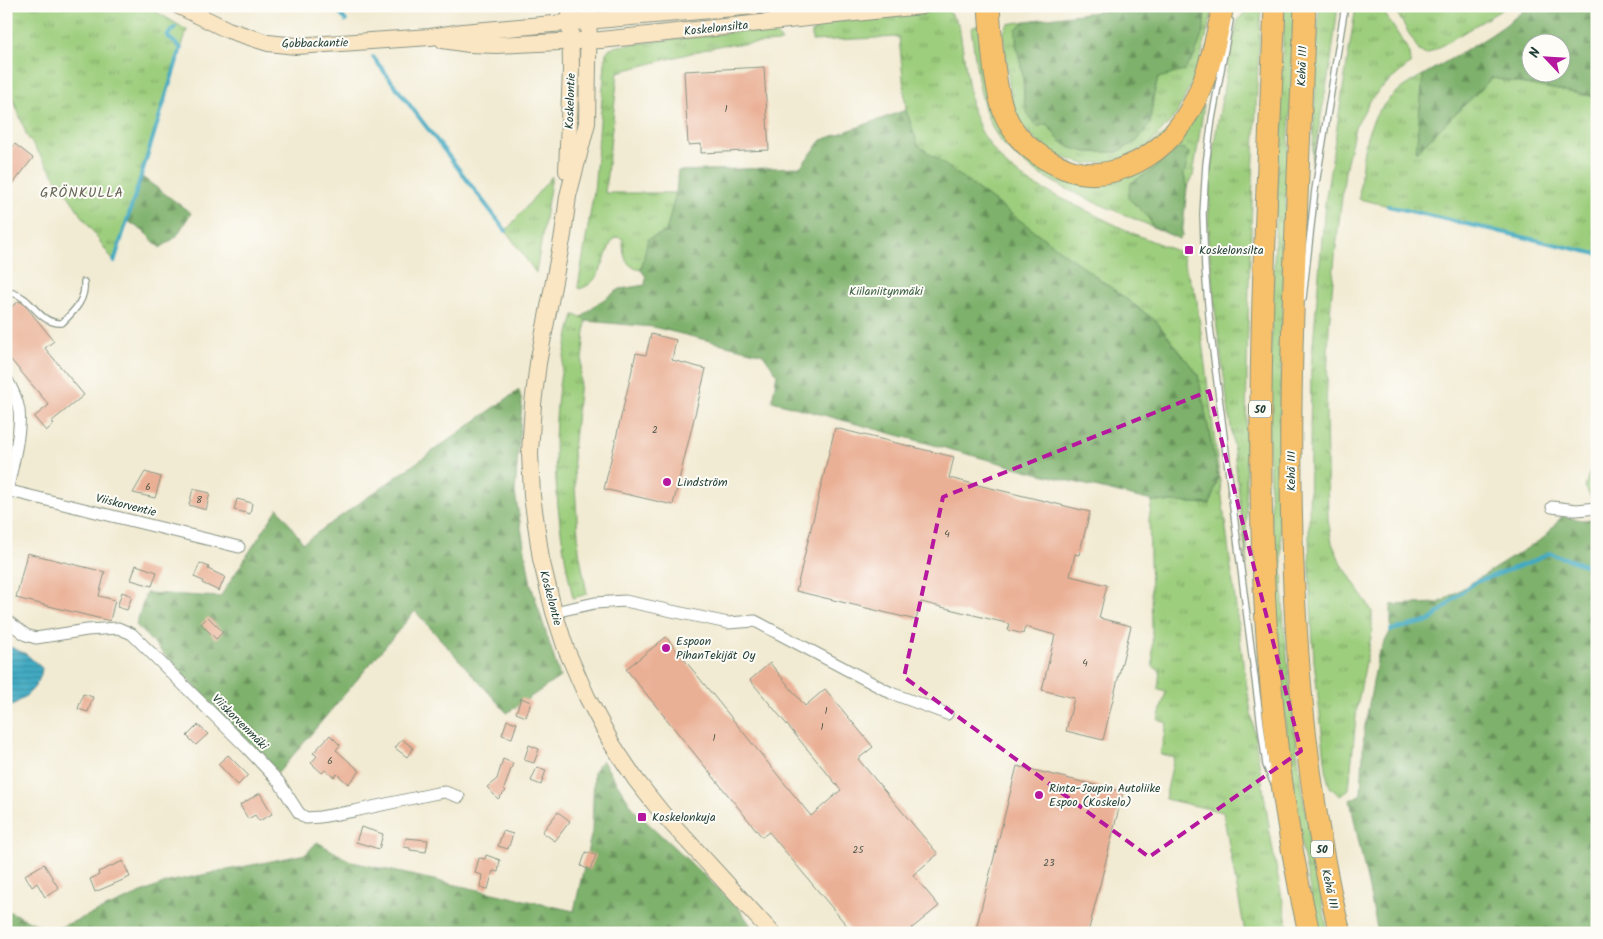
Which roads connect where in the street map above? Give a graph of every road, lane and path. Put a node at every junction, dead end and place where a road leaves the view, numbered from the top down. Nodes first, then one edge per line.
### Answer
1 (179, 6) edge
2 (756, 6) edge
3 (921, 6) edge
4 (989, 6) edge
5 (1274, 6) edge
6 (1305, 6) edge
7 (1345, 6) edge
8 (1227, 10) edge
9 (570, 14) edge
10 (589, 14) edge
11 (430, 37) junction
12 (589, 40) junction
13 (571, 41) junction
14 (568, 196) junction
15 (84, 282) dead end
16 (6, 296) edge
17 (1302, 302) dead end
18 (1301, 312) dead end
19 (1291, 368) junction
20 (6, 378) edge
21 (7, 493) edge
22 (1552, 507) dead end
23 (1597, 508) edge
24 (239, 547) dead end
25 (554, 612) junction
26 (6, 620) edge
27 (947, 714) dead end
28 (459, 797) dead end
29 (1286, 812) junction
30 (772, 933) edge
31 (1309, 933) edge
32 (1340, 933) edge

1 - 11 main road, Gobbackantie
2 - 10 main road, Koskelonsilta
3 - 12 main road, Koskelonsilta
4 - 8 highway
5 - 29 highway, 50
6 - 19 highway, Kehä III / 50
7 - 17 lane
8 - 29 lane
9 - 10 main road, Koskelonsilta
9 - 11 main road, Gobbackantie
9 - 13 main road, Koskelontie
10 - 12 main road, Koskelontie
11 - 13 main road, Gobbackantie
12 - 13 main road, Koskelonsilta
12 - 14 main road, Koskelontie
13 - 14 main road, Koskelontie
14 - 25 main road, Koskelontie
15 - 16 lane
18 - 19 lane
19 - 32 highway, Kehä III / 50
20 - 21 street
21 - 24 street, Viiskorventie
22 - 23 street
25 - 27 street
25 - 30 main road, Koskelontie
26 - 28 street, Viiskorvenmäki
29 - 31 highway, 50

